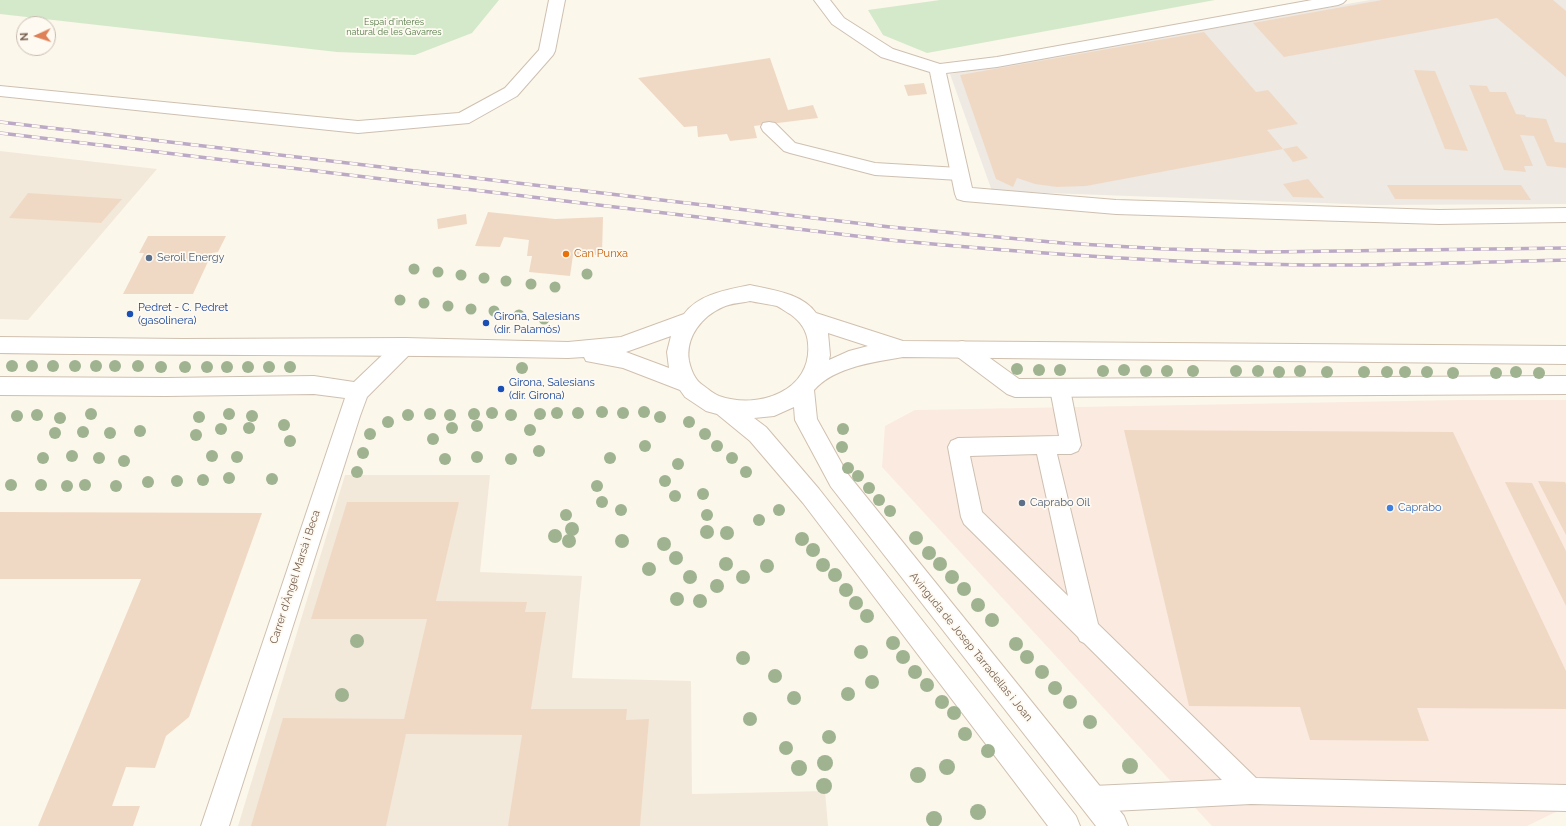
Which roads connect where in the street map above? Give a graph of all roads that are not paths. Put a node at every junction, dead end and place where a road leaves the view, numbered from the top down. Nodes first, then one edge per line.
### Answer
1 (557, 0) edge
2 (822, 0) edge
3 (1338, 0) edge
4 (939, 69) junction
5 (0, 91) edge
6 (769, 127) dead end
7 (959, 174) junction
8 (1566, 215) edge
9 (811, 320) junction
10 (688, 321) junction
11 (0, 346) edge
12 (405, 346) junction
13 (903, 348) junction
14 (568, 350) junction
15 (962, 350) junction
16 (1566, 354) edge
17 (687, 383) junction
18 (808, 383) junction
19 (1566, 385) edge
20 (0, 386) edge
21 (1060, 388) junction
22 (358, 392) junction
23 (724, 407) junction
24 (1046, 445) junction
25 (1088, 633) junction
26 (1250, 791) junction
27 (1566, 798) edge
28 (1093, 799) junction
29 (215, 826) edge
30 (1066, 826) edge
31 (1114, 826) edge

1 - 5 street
2 - 4 street
3 - 4 street
4 - 7 street
6 - 7 lane
7 - 8 street
9 - 10 street
9 - 13 street
9 - 18 street
10 - 14 street
10 - 17 street
11 - 12 street
12 - 14 street
12 - 22 street, Carrer d'Àngel Marsà i Beca
13 - 15 street
13 - 18 street
14 - 17 street
15 - 16 street
15 - 21 street
17 - 23 street
18 - 23 street
18 - 28 street, Avinguda de Josep Tarradellas i Joan
19 - 21 street
20 - 22 street
21 - 24 lane
22 - 29 street, Carrer d'Àngel Marsà i Beca
23 - 30 street
24 - 25 lane
24 - 25 lane
25 - 26 lane
26 - 27 lane
26 - 28 lane
28 - 31 street, Avinguda de Josep Tarradellas i Joan

